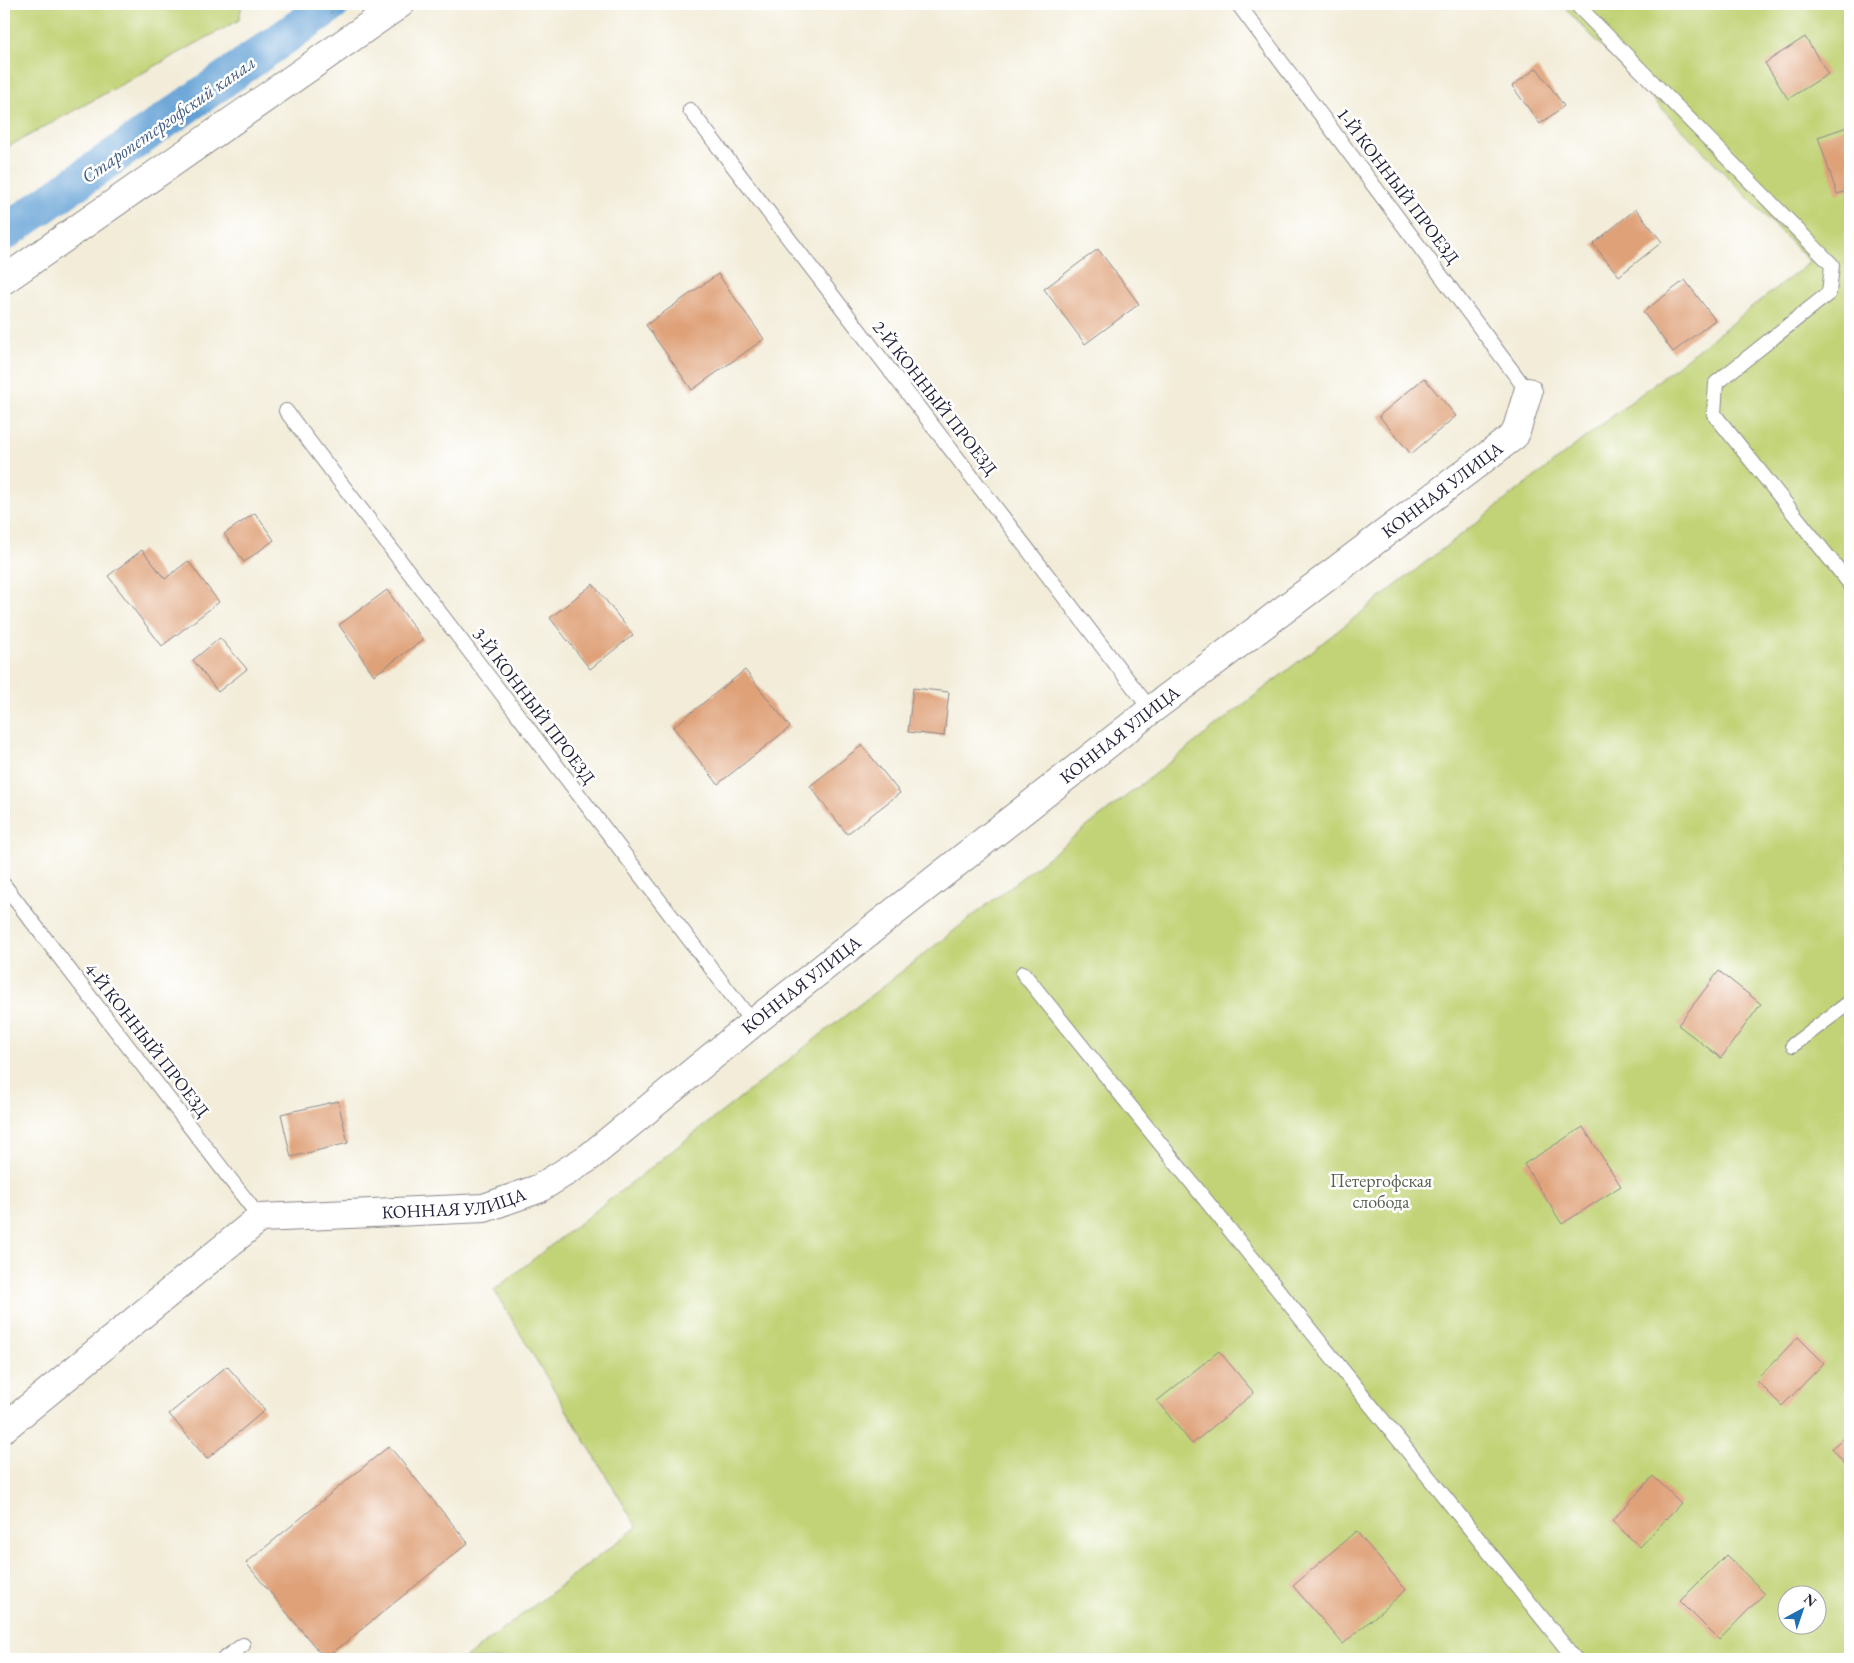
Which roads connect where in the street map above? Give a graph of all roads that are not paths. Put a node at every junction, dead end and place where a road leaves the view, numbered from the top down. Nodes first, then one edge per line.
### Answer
1 (400, 4) edge
2 (1238, 4) edge
3 (1576, 4) edge
4 (690, 110) dead end
5 (4, 280) edge
6 (1528, 392) joint
7 (286, 411) dead end
8 (1850, 584) edge
9 (1151, 710) junction
10 (4, 885) edge
11 (1023, 973) dead end
12 (1850, 1002) edge
13 (753, 1023) junction
14 (1793, 1045) dead end
15 (260, 1218) junction
16 (4, 1428) edge
17 (243, 1645) dead end
18 (224, 1659) edge
19 (1575, 1659) edge

1 - 5 street
2 - 6 lane, 1-Й КОННЫЙ ПРОЕЗД
3 - 8 lane
4 - 9 lane, 2-Й КОННЫЙ ПРОЕЗД
6 - 9 street, КОННАЯ УЛИЦА
7 - 13 lane, 3-Й КОННЫЙ ПРОЕЗД
9 - 13 street, КОННАЯ УЛИЦА
10 - 15 lane, 4-Й КОННЫЙ ПРОЕЗД
11 - 19 lane
12 - 14 lane
13 - 15 street, КОННАЯ УЛИЦА
15 - 16 street
17 - 18 lane

